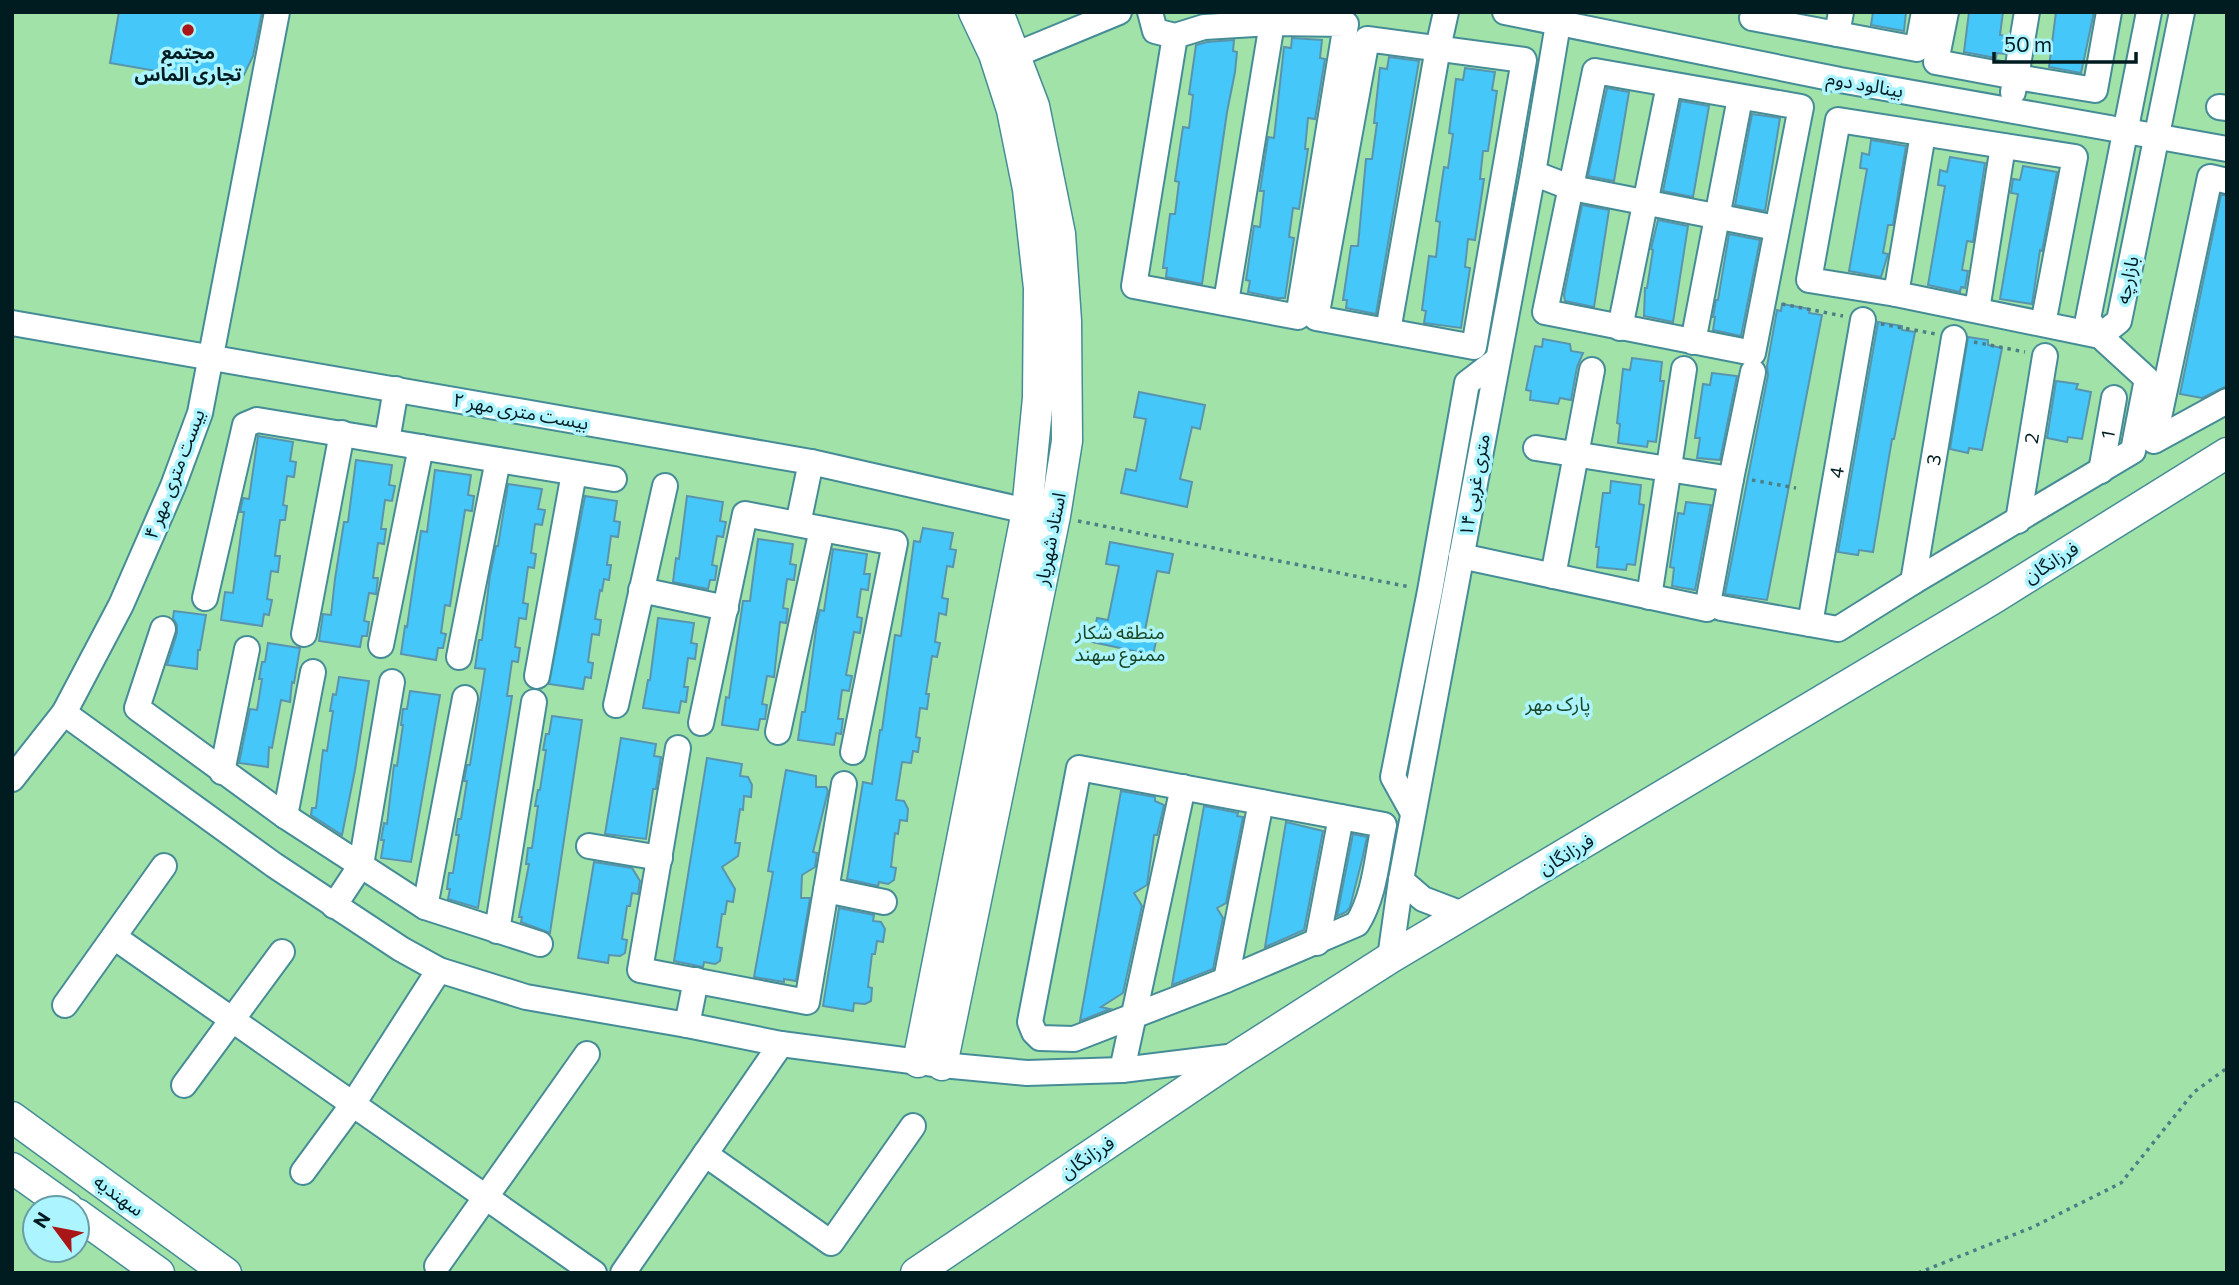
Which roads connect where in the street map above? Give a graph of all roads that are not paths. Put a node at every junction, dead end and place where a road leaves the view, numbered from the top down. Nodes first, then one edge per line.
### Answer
1 (277, 12) edge
2 (974, 12) edge
3 (998, 12) edge
4 (1119, 12) edge
5 (1150, 12) edge
6 (1446, 12) edge
7 (1505, 12) edge
8 (1754, 12) edge
9 (1924, 12) edge
10 (1946, 12) edge
11 (2027, 12) edge
12 (2109, 12) edge
13 (2150, 12) edge
14 (2182, 12) edge
15 (1559, 18) edge
16 (1272, 23) junction
17 (1839, 23) edge
18 (1175, 36) junction
19 (1438, 48) junction
20 (1015, 55) junction
21 (2016, 77) junction
22 (1669, 85) junction
23 (1740, 98) junction
24 (2009, 110) junction
25 (2127, 130) junction
26 (1923, 134) junction
27 (2158, 136) junction
28 (2003, 146) junction
29 (2227, 149) edge
30 (1533, 173) junction
31 (2227, 181) edge
32 (1572, 188) junction
33 (1645, 203) junction
34 (1717, 216) junction
35 (1776, 228) junction
36 (1896, 294) junction
37 (1226, 302) junction
38 (1977, 310) junction
39 (1863, 320) dead end
40 (12, 323) edge
41 (2043, 324) junction
42 (1620, 328) junction
43 (1388, 331) junction
44 (2100, 336) junction
45 (1954, 338) dead end
46 (1693, 342) junction
47 (211, 356) junction
48 (2045, 356) dead end
49 (1497, 360) junction
50 (1684, 369) dead end
51 (1592, 370) dead end
52 (1754, 372) dead end
53 (396, 389) junction
54 (2114, 398) dead end
55 (2227, 401) edge
56 (342, 433) junction
57 (387, 441) junction
58 (421, 447) junction
59 (1536, 447) dead end
60 (2227, 453) edge
61 (1576, 454) junction
62 (498, 460) junction
63 (811, 462) junction
64 (1668, 469) junction
65 (2101, 471) junction
66 (574, 473) junction
67 (614, 479) dead end
68 (1739, 479) junction
69 (665, 486) dead end
70 (1041, 514) junction
71 (2018, 521) junction
72 (810, 527) junction
73 (1461, 556) junction
74 (1553, 576) junction
75 (1913, 582) junction
76 (642, 590) junction
77 (1649, 597) junction
78 (205, 598) dead end
79 (726, 608) junction
80 (1721, 608) dead end
81 (1810, 624) junction
82 (163, 629) dead end
83 (304, 634) dead end
84 (381, 645) dead end
85 (247, 649) dead end
86 (459, 657) dead end
87 (313, 672) dead end
88 (537, 676) dead end
89 (392, 682) dead end
90 (465, 698) dead end
91 (534, 702) dead end
92 (615, 705) dead end
93 (64, 713) junction
94 (701, 723) dead end
95 (778, 732) dead end
96 (678, 748) dead end
97 (853, 752) dead end
98 (222, 772) junction
99 (12, 779) edge
100 (844, 784) dead end
101 (1183, 788) junction
102 (1261, 802) junction
103 (1413, 813) junction
104 (285, 816) junction
105 (1341, 817) junction
106 (589, 846) dead end
107 (660, 858) junction
108 (360, 865) junction
109 (164, 866) dead end
110 (1401, 880) junction
111 (826, 890) junction
112 (884, 902) dead end
113 (334, 906) junction
114 (425, 907) junction
115 (1465, 915) junction
116 (497, 931) junction
117 (114, 937) junction
118 (1317, 943) junction
119 (540, 944) dead end
120 (282, 951) dead end
121 (1390, 958) junction
122 (439, 970) junction
123 (696, 980) junction
124 (1226, 981) junction
125 (65, 1005) dead end
126 (1134, 1016) junction
127 (232, 1019) junction
128 (687, 1025) junction
129 (781, 1044) junction
130 (587, 1054) dead end
131 (1237, 1056) junction
132 (930, 1063) junction
133 (1122, 1070) junction
134 (184, 1086) dead end
135 (353, 1104) junction
136 (12, 1117) edge
137 (914, 1126) dead end
138 (705, 1154) junction
139 (12, 1168) edge
140 (303, 1172) dead end
141 (48, 1194) edge
142 (485, 1196) junction
143 (91, 1226) edge
144 (437, 1266) dead end
145 (142, 1268) edge
146 (226, 1273) edge
147 (594, 1273) edge
148 (623, 1273) edge
149 (916, 1273) edge

1 - 47 street, بیست متری مهر ۴
2 - 70 main road, استاد شهریار
3 - 20 main road, استاد شهریار
4 - 20 street
5 - 18 street
6 - 19 street
7 - 15 street, بینالود دوم
8 - 17 street
9 - 17 street
10 - 21 street
11 - 21 street
12 - 21 street
13 - 25 street, بازارچه
14 - 27 street, بازارچه
15 - 24 street, بینالود دوم
15 - 30 street, ۱۴ متری غربی
16 - 18 street
16 - 37 street
16 - 37 street
18 - 37 street
19 - 43 street
19 - 43 street
19 - 43 street
20 - 70 main road, استاد شهریار
21 - 24 street
22 - 23 street
22 - 32 street
22 - 33 street
23 - 34 street
23 - 35 street
24 - 25 street, بینالود دوم
25 - 27 street, بینالود دوم
25 - 44 street, بازارچه
26 - 28 street
26 - 36 street
26 - 36 street
27 - 29 street, بینالود دوم
27 - 44 street, بازارچه
28 - 38 street
28 - 41 street
30 - 32 street
30 - 49 street, ۱۴ متری غربی
31 - 55 street
32 - 33 street
32 - 42 street
33 - 34 street
33 - 42 street
34 - 35 street
34 - 46 street
35 - 46 street
36 - 38 street
38 - 41 street
39 - 81 street, 4
40 - 47 street, بیست متری مهر ۲
41 - 44 street
42 - 46 street
44 - 65 street
45 - 75 street, 3
47 - 53 street, بیست متری مهر ۲
47 - 93 street, بیست متری مهر ۴
48 - 71 street, 2
49 - 73 street, ۱۴ متری غربی
49 - 103 street
50 - 64 street
51 - 61 street
52 - 68 street
53 - 57 street
53 - 63 street, بیست متری مهر ۲
54 - 65 street, 1
56 - 57 street
56 - 78 street
56 - 83 street
57 - 58 street
58 - 62 street
58 - 84 street
59 - 61 street
60 - 115 main road, فرزانگان
61 - 64 street
61 - 74 street
62 - 66 street
62 - 86 street
63 - 70 street, بیست متری مهر ۲
63 - 72 street
64 - 68 street
64 - 77 street
65 - 71 street
66 - 67 street
66 - 88 street
68 - 77 street
69 - 76 street
70 - 132 main road, استاد شهریار
71 - 75 street
72 - 79 street
72 - 95 street
72 - 97 street
73 - 74 street
73 - 103 street, ۱۴ متری غربی
74 - 77 street
75 - 81 street
76 - 79 street
76 - 92 street
79 - 94 street
80 - 81 street
82 - 98 street
85 - 98 street
87 - 104 street
89 - 108 street
90 - 114 street
91 - 116 street
93 - 99 street, بیست متری مهر ۴
93 - 113 street
96 - 107 street
98 - 104 street
100 - 111 street
101 - 102 street
101 - 126 street
101 - 126 street
102 - 105 street
102 - 124 street
103 - 110 street, ۱۴ متری غربی
104 - 108 street
105 - 118 street
105 - 118 street
106 - 107 street
107 - 123 street
108 - 113 street
108 - 114 street
109 - 117 street
110 - 115 street
110 - 121 street, ۱۴ متری غربی
111 - 112 street
111 - 123 street
113 - 122 street
114 - 116 street
115 - 121 main road, فرزانگان
116 - 119 street
117 - 125 street
117 - 127 street
118 - 124 street
120 - 127 street
121 - 131 main road, فرزانگان
122 - 128 street
122 - 135 street
123 - 128 street
124 - 126 street
126 - 133 street
127 - 134 street
127 - 135 street
128 - 129 street
129 - 132 street
129 - 138 street
130 - 142 street
131 - 133 street
131 - 149 main road, فرزانگان
132 - 133 street
135 - 140 street
135 - 142 street
136 - 146 main road, سهندیه
137 - 138 street
138 - 148 street
139 - 141 main road
142 - 144 street
142 - 147 street
143 - 145 main road, سهندیه

